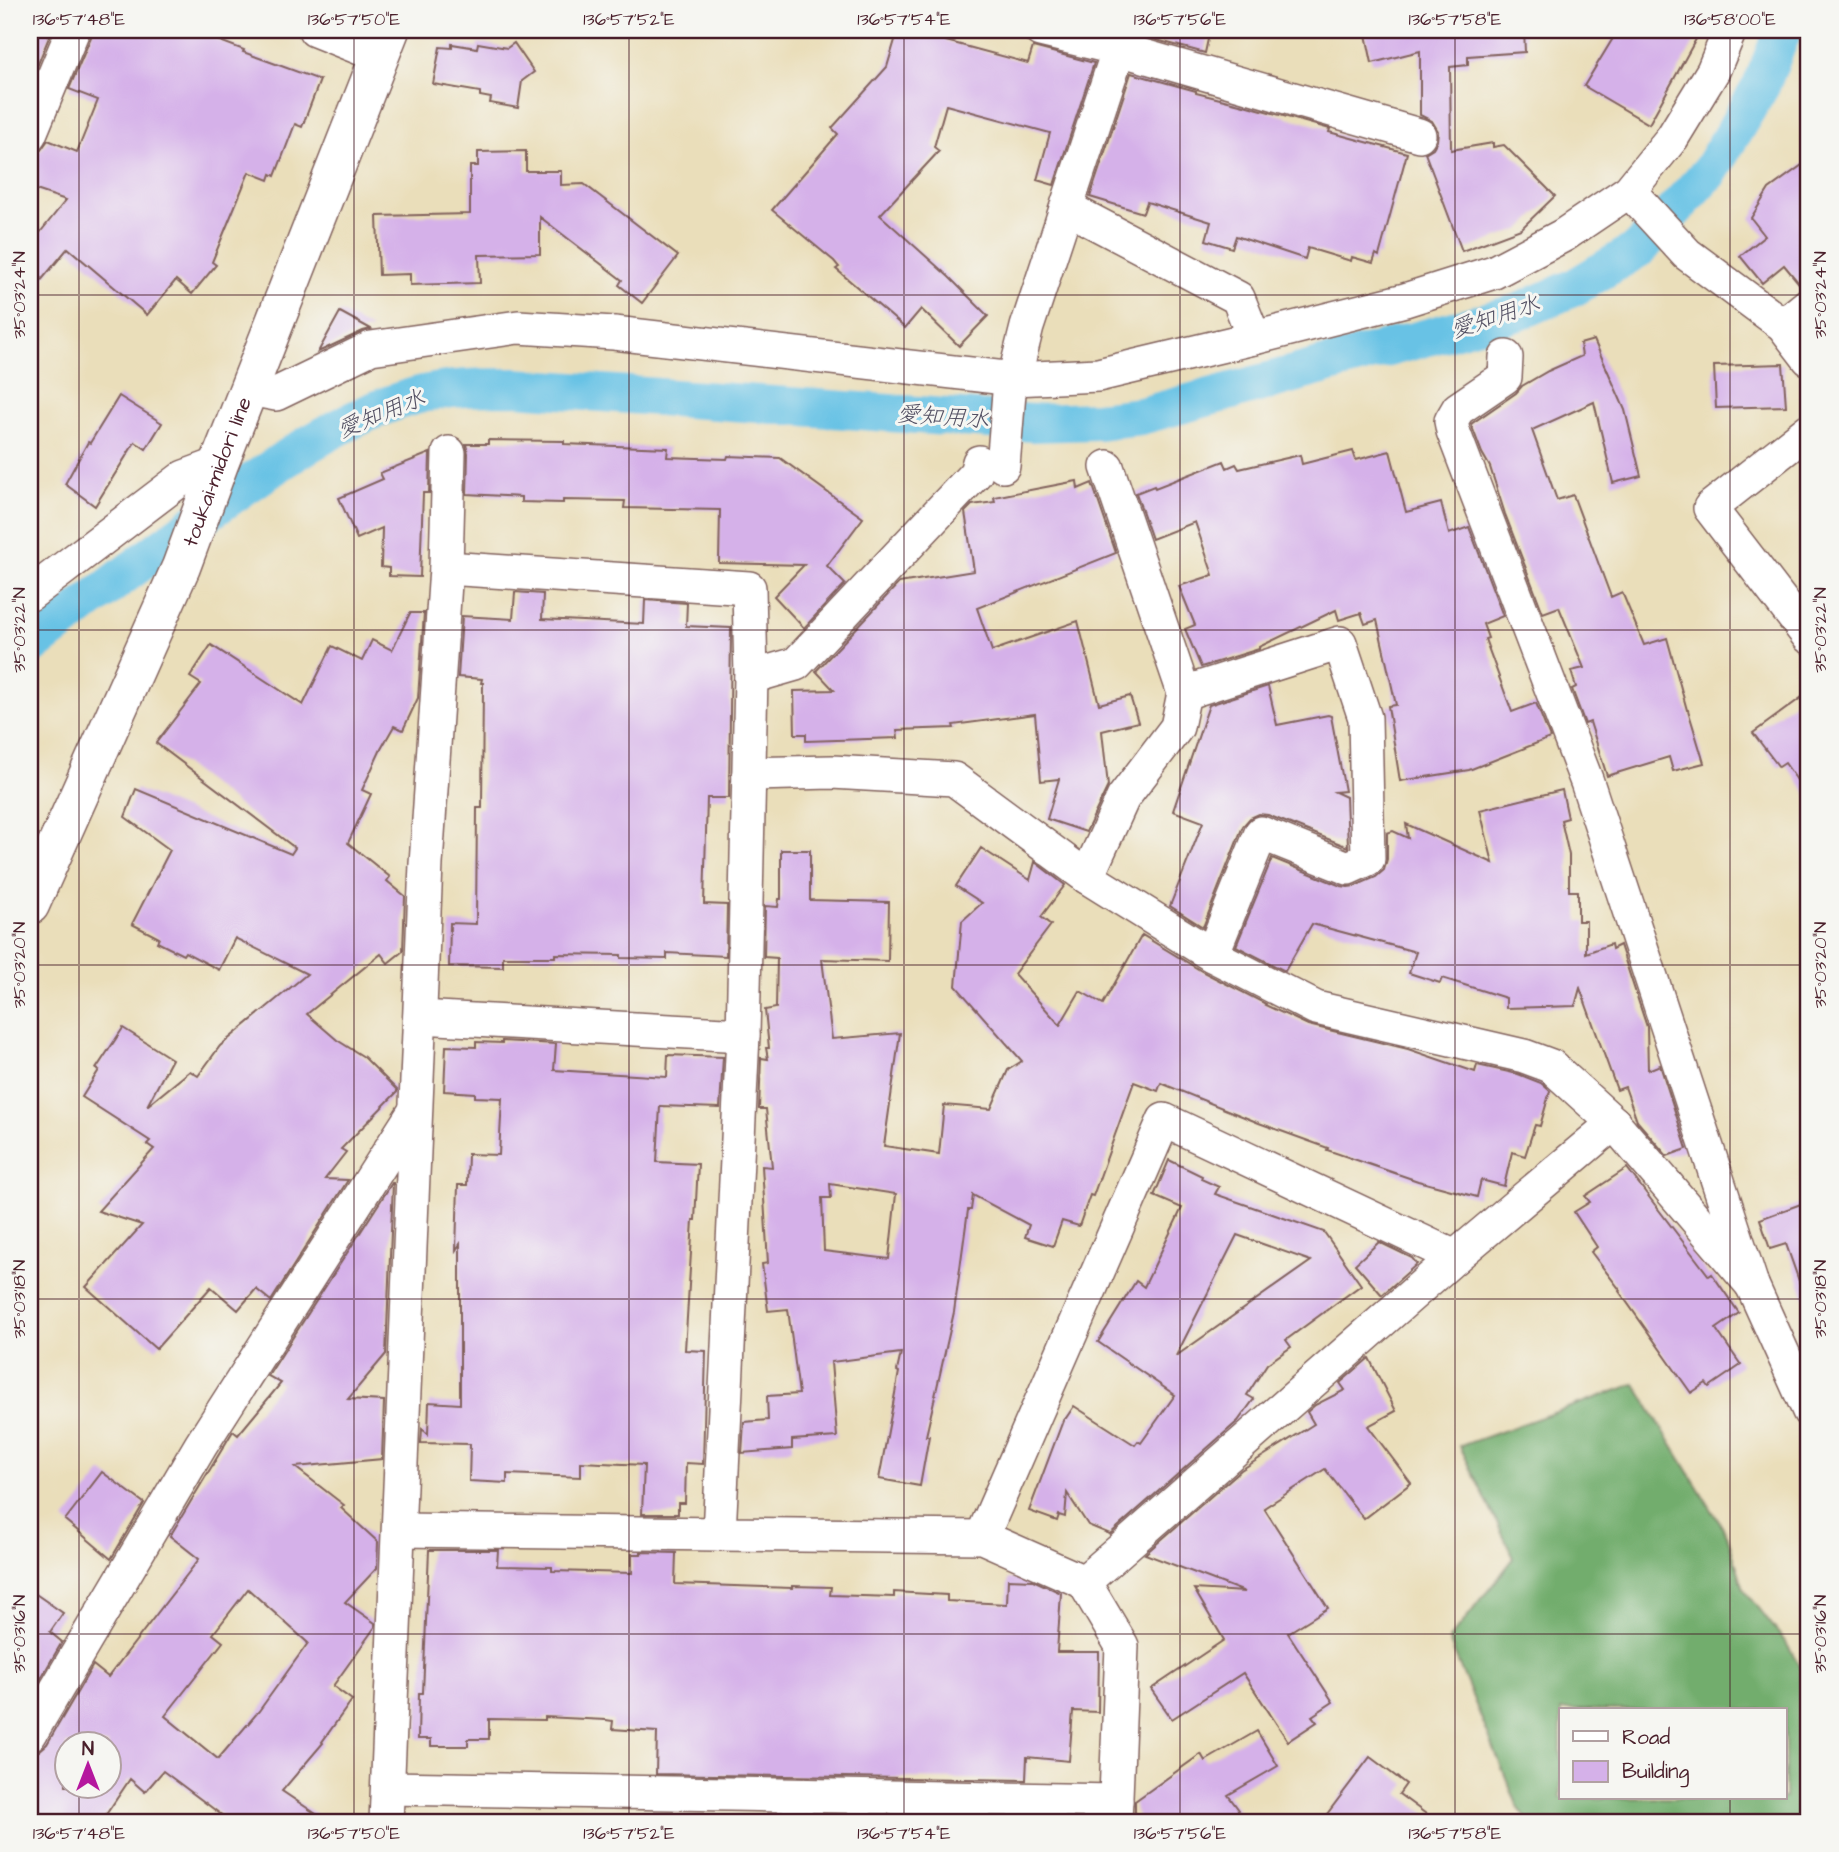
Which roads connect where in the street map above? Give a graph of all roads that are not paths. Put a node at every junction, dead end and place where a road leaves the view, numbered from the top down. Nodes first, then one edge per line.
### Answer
1 (73, 30) edge
2 (315, 30) edge
3 (1040, 30) edge
4 (1730, 30) edge
5 (1122, 39) edge
6 (385, 43) edge
7 (30, 134) edge
8 (1419, 135) dead end
9 (1629, 191) junction
10 (1067, 208) junction
11 (1809, 304) edge
12 (1783, 325) junction
13 (1254, 338) junction
14 (1507, 358) dead end
15 (1809, 359) edge
16 (1012, 386) junction
17 (249, 389) junction
18 (1809, 430) edge
19 (449, 453) dead end
20 (1107, 467) dead end
21 (217, 469) junction
22 (446, 568) junction
23 (30, 594) edge
24 (1809, 637) edge
25 (751, 677) junction
26 (1184, 693) junction
27 (749, 774) junction
28 (1087, 877) junction
29 (30, 905) edge
30 (1212, 955) junction
31 (420, 1017) junction
32 (743, 1035) junction
33 (415, 1111) junction
34 (1614, 1123) junction
35 (1455, 1256) junction
36 (1752, 1285) junction
37 (1809, 1411) edge
38 (398, 1530) junction
39 (719, 1534) junction
40 (982, 1537) junction
41 (1084, 1582) junction
42 (30, 1734) edge
43 (388, 1788) junction
44 (777, 1808) edge
45 (1115, 1812) edge
46 (386, 1822) edge

1 - 7 street
2 - 6 street
3 - 5 street
4 - 9 street
5 - 8 street
5 - 10 street
6 - 17 main road, toukai-midori line
9 - 12 street
9 - 13 street
10 - 13 street
10 - 16 street
11 - 12 street
12 - 15 street
13 - 16 street
14 - 36 street
16 - 17 street
16 - 25 street
17 - 21 main road, toukai-midori line
18 - 24 street
19 - 22 street
20 - 26 street
21 - 23 street
21 - 29 main road, toukai-midori line
22 - 25 street
22 - 31 street
25 - 27 street
26 - 28 street
26 - 30 street
27 - 28 street
27 - 32 street
28 - 30 street
30 - 34 street
31 - 32 street
31 - 33 street
32 - 39 street
33 - 38 street
33 - 42 street
34 - 35 street
34 - 36 street
35 - 40 street
35 - 41 street
36 - 37 street
38 - 39 street
38 - 43 street
39 - 40 street
40 - 41 street
41 - 45 street
43 - 44 street
43 - 46 street
44 - 45 street

